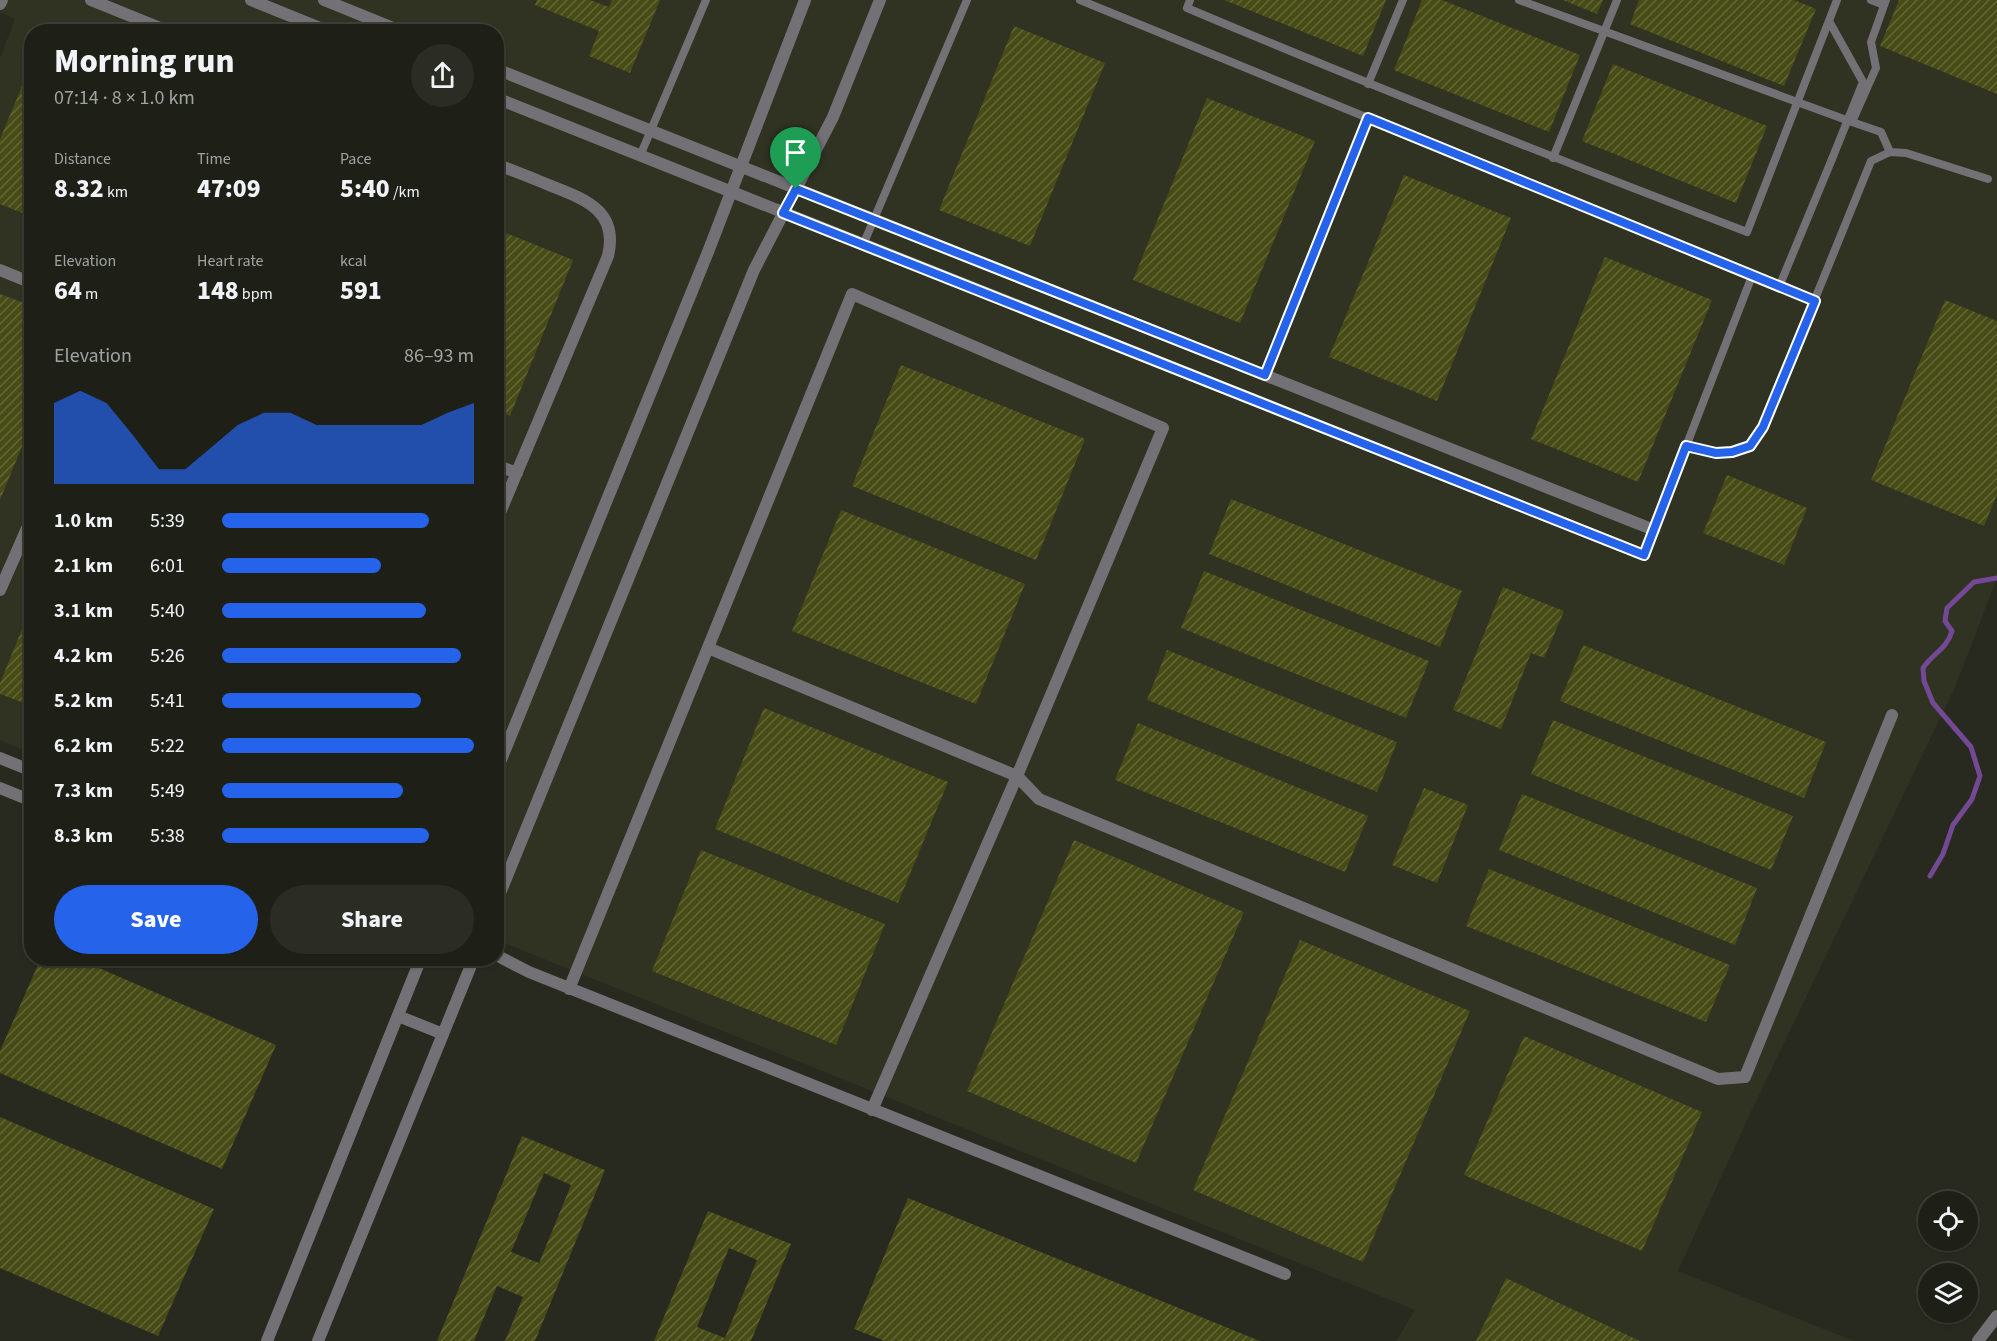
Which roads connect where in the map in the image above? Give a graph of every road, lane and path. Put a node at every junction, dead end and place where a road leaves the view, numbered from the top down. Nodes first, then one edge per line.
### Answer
1 (2, 0) edge
2 (92, 0) edge
3 (251, 0) edge
4 (324, 0) edge
5 (706, 0) edge
6 (805, 0) edge
7 (880, 0) edge
8 (967, 0) edge
9 (1080, 0) edge
10 (1190, 0) edge
11 (1403, 0) edge
12 (1519, 0) edge
13 (1617, 0) edge
14 (1838, 0) edge
15 (1871, 0) edge
16 (1885, 3) edge
17 (0, 4) edge
18 (1829, 21) junction
19 (150, 24) edge
20 (310, 24) edge
21 (383, 24) edge
22 (504, 72) edge
23 (1368, 84) junction
24 (504, 101) edge
25 (1368, 118) junction
26 (1852, 122) junction
27 (651, 131) junction
28 (1890, 152) junction
29 (640, 156) junction
30 (1553, 158) junction
31 (504, 167) edge
32 (741, 167) junction
33 (1988, 179) dead end
34 (796, 189) junction
35 (731, 192) junction
36 (783, 213) junction
37 (873, 220) junction
38 (863, 245) junction
39 (0, 270) edge
40 (1752, 276) junction
41 (24, 280) edge
42 (1779, 287) junction
43 (1815, 301) junction
44 (1265, 375) junction
45 (1686, 446) junction
46 (504, 468) edge
47 (517, 473) junction
48 (504, 503) edge
49 (1654, 530) junction
50 (24, 533) edge
51 (1644, 555) joint
52 (0, 590) edge
53 (708, 648) junction
54 (1892, 715) dead end
55 (504, 752) edge
56 (0, 758) edge
57 (24, 768) edge
58 (1017, 776) junction
59 (0, 788) edge
60 (24, 798) edge
61 (504, 883) edge
62 (504, 959) edge
63 (418, 966) edge
64 (471, 966) edge
65 (569, 989) junction
66 (398, 1016) junction
67 (444, 1034) junction
68 (872, 1110) junction
69 (1285, 1274) dead end
70 (1997, 1316) edge
71 (267, 1341) edge
72 (318, 1341) edge
73 (1978, 1341) edge

1 - 17 street
2 - 19 street
3 - 20 street
4 - 21 street
5 - 27 lane
6 - 32 street
7 - 34 street
8 - 37 lane
9 - 25 lane
10 - 23 lane, bridge
11 - 23 lane
12 - 26 lane
13 - 30 lane, bridge
14 - 18 lane, bridge
15 - 16 lane
16 - 26 lane
18 - 30 lane, bridge
18 - 42 lane, bridge
22 - 27 street
23 - 30 lane, bridge
24 - 29 street
25 - 40 lane
25 - 44 lane
26 - 28 lane
27 - 29 lane
27 - 32 street
28 - 33 lane
28 - 43 lane
29 - 35 street
31 - 47 street
32 - 34 street
32 - 35 street
34 - 36 street
34 - 37 street
35 - 36 street
35 - 55 street
36 - 38 street
36 - 61 street
37 - 38 lane
37 - 44 street
38 - 51 street
39 - 41 street
40 - 42 lane
40 - 45 lane
42 - 43 lane
43 - 45 lane
44 - 49 street
45 - 49 lane
46 - 47 street
47 - 48 street
49 - 51 lane
50 - 52 street
53 - 58 street
53 - 58 street
53 - 65 street
54 - 58 street
56 - 57 street
58 - 68 street
59 - 60 street
62 - 65 street
63 - 66 street
64 - 67 street
65 - 68 street
66 - 67 street
66 - 71 street
67 - 72 street
68 - 69 street
70 - 73 street

